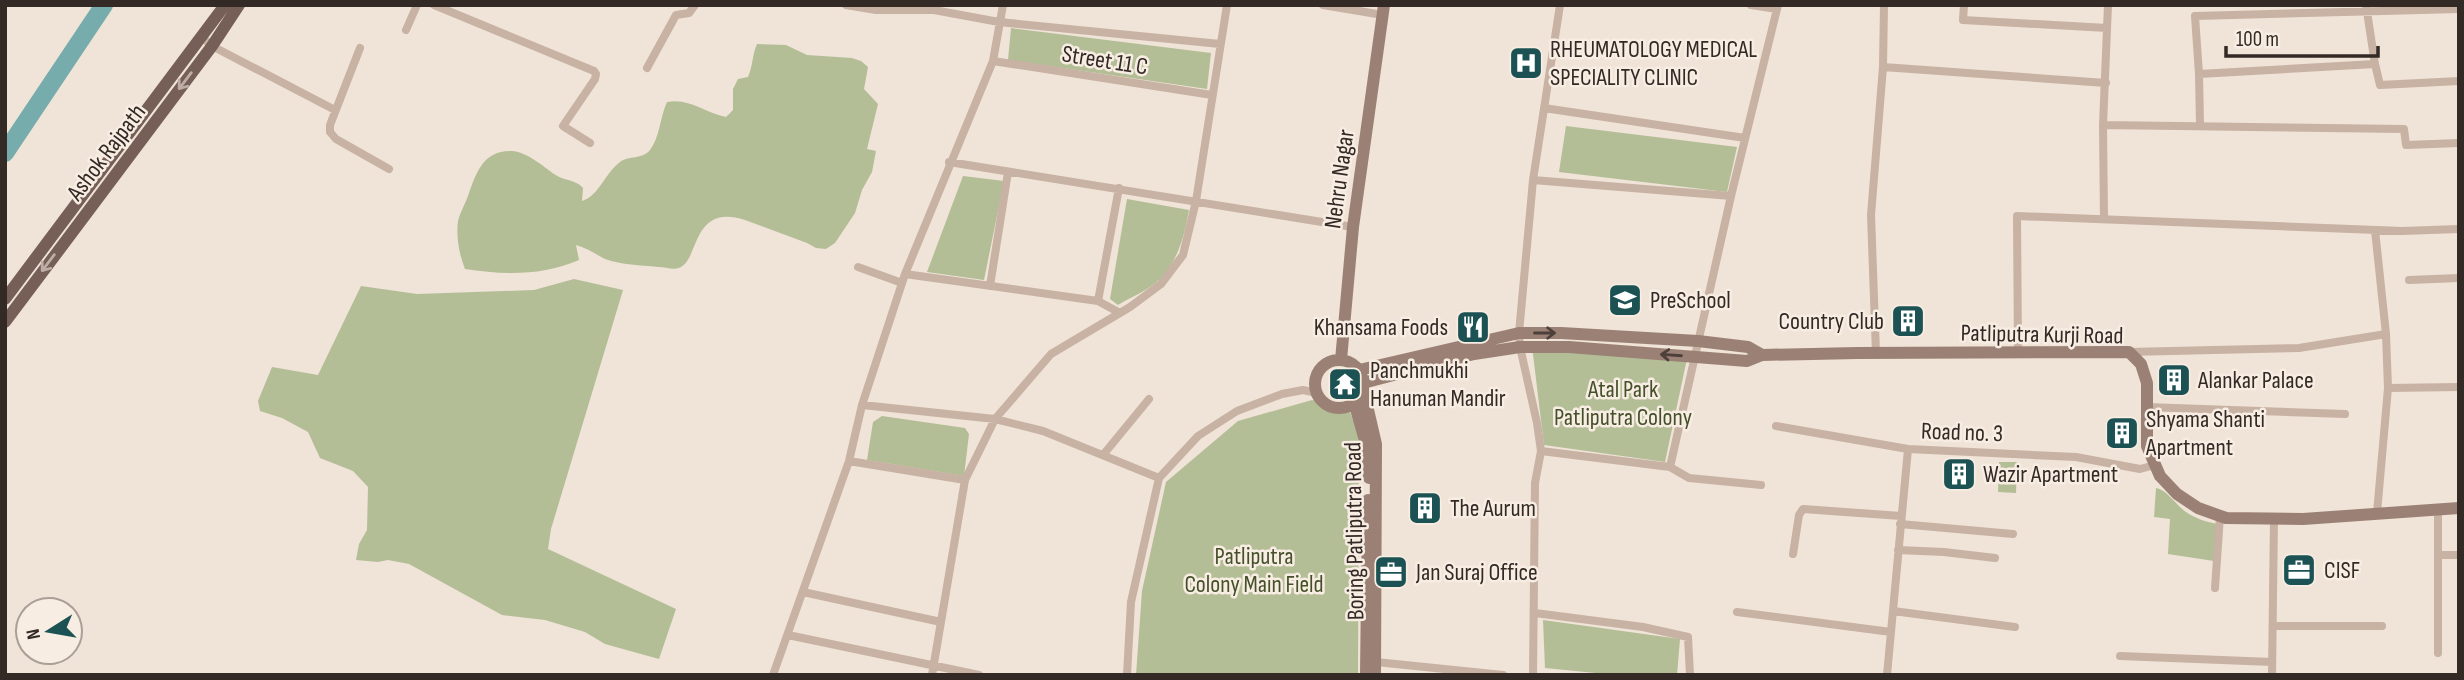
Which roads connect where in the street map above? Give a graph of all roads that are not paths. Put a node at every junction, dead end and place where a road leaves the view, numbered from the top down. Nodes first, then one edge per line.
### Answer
1 (225, 5) edge
2 (239, 5) edge
3 (417, 5) edge
4 (434, 5) edge
5 (695, 5) edge
6 (846, 5) edge
7 (1003, 5) edge
8 (1227, 5) edge
9 (1323, 5) edge
10 (1560, 5) edge
11 (1751, 5) edge
12 (1884, 5) edge
13 (1964, 5) edge
14 (2108, 5) edge
15 (1777, 7) edge
16 (934, 8) edge
17 (2366, 9) edge
18 (2459, 9) edge
19 (1384, 10) edge
20 (999, 22) junction
21 (2107, 28) junction
22 (406, 30) dead end
23 (206, 41) junction
24 (1220, 44) junction
25 (360, 48) dead end
26 (993, 61) junction
27 (2375, 64) junction
28 (1883, 67) junction
29 (647, 68) dead end
30 (2199, 75) junction
31 (2459, 81) edge
32 (2106, 83) junction
33 (1212, 95) junction
34 (1544, 107) junction
35 (335, 110) junction
36 (2104, 125) junction
37 (2200, 125) junction
38 (1745, 138) junction
39 (590, 143) dead end
40 (2459, 143) edge
41 (950, 162) junction
42 (389, 169) dead end
43 (1008, 172) junction
44 (1533, 180) junction
45 (1119, 188) junction
46 (1731, 196) junction
47 (1196, 201) junction
48 (2105, 219) junction
49 (1353, 227) junction
50 (2459, 229) edge
51 (2375, 230) junction
52 (859, 267) dead end
53 (2459, 278) edge
54 (903, 279) junction
55 (2409, 280) dead end
56 (990, 286) junction
57 (5, 299) edge
58 (1098, 302) junction
59 (1120, 313) junction
60 (5, 322) edge
61 (1519, 333) junction
62 (2386, 334) junction
63 (1698, 341) junction
64 (1520, 347) junction
65 (2129, 352) junction
66 (1876, 353) junction
67 (2018, 353) junction
68 (1762, 355) junction
69 (1695, 356) junction
70 (1341, 360) junction
71 (1359, 370) junction
72 (1363, 385) junction
73 (2459, 387) edge
74 (2388, 388) junction
75 (1317, 393) junction
76 (1149, 399) dead end
77 (1354, 402) junction
78 (862, 405) junction
79 (2146, 407) junction
80 (2345, 414) dead end
81 (995, 419) junction
82 (1776, 426) dead end
83 (1908, 449) junction
84 (1541, 451) junction
85 (1103, 456) junction
86 (849, 461) junction
87 (2155, 465) junction
88 (1670, 467) junction
89 (1159, 478) junction
90 (965, 480) junction
91 (1760, 485) dead end
92 (2459, 508) edge
93 (2438, 509) junction
94 (2377, 513) junction
95 (2220, 516) junction
96 (2274, 518) junction
97 (1900, 520) junction
98 (2013, 534) dead end
99 (1898, 550) junction
100 (1372, 553) junction
101 (1793, 554) dead end
102 (2438, 555) junction
103 (2459, 555) edge
104 (1995, 558) dead end
105 (2215, 587) dead end
106 (803, 592) junction
107 (1893, 611) junction
108 (1737, 612) dead end
109 (1535, 613) junction
110 (941, 622) junction
111 (2273, 626) junction
112 (2382, 626) dead end
113 (2015, 627) dead end
114 (1891, 632) junction
115 (788, 635) junction
116 (2438, 653) dead end
117 (2120, 656) dead end
118 (2272, 662) junction
119 (1376, 668) edge
120 (933, 671) edge
121 (773, 675) edge
122 (979, 675) edge
123 (1128, 675) edge
124 (1366, 675) edge
125 (1503, 675) edge
126 (1533, 675) edge
127 (1690, 675) edge
128 (1887, 675) edge
129 (2272, 675) edge

1 - 23 main road, Ashok Rajpath
2 - 23 main road, Ashok Rajpath
3 - 22 street
4 - 39 street
5 - 29 street
6 - 16 street
7 - 20 street
8 - 24 street
9 - 19 street
10 - 34 street
11 - 15 street
12 - 28 street
13 - 21 street
14 - 21 street
15 - 38 street
16 - 20 street
17 - 18 street
17 - 27 street
17 - 30 street
19 - 49 street, Nehru Nagar
20 - 24 street
20 - 26 street
21 - 32 street
23 - 35 street
23 - 57 main road, Ashok Rajpath
23 -> 60 main road, Ashok Rajpath
24 - 33 street
25 - 35 street
26 - 33 street, Street 11 C
26 - 41 street
27 - 30 street
27 - 31 street
28 - 32 street
28 - 66 street
30 - 37 street
32 - 36 street
33 - 47 street
34 - 38 street
34 - 44 street
35 - 42 street
36 - 37 street
36 - 48 street
37 - 40 street
38 - 46 street
41 - 43 street
41 - 54 street
43 - 45 street
43 - 56 street
44 - 46 street
44 - 61 street
45 - 47 street
45 - 58 street
46 - 63 street
47 - 49 street
47 - 59 street
48 - 51 street
48 - 67 street
49 - 70 street, Nehru Nagar
50 - 51 street
51 - 62 street
52 - 54 street
53 - 55 street
54 - 56 street
54 - 78 street
56 - 58 street
58 - 59 street
59 - 81 street
61 -> 63 street, Patliputra Kurji Road
61 - 64 street
61 - 71 street, Patliputra Kurji Road
62 - 65 street
62 - 74 street
63 - 68 street, Patliputra Kurji Road
63 - 69 street
69 -> 64 street, Patliputra Kurji Road
64 - 72 street, Patliputra Kurji Road
64 - 84 street
65 - 67 street, Patliputra Kurji Road
65 - 79 street, Patliputra Kurji Road
66 - 67 street, Patliputra Kurji Road
66 - 68 street, Patliputra Kurji Road
68 - 69 street, Patliputra Kurji Road
69 - 88 street
70 - 71 street
70 - 75 street
71 - 72 street
72 - 77 street
72 - 100 street, Boring Patliputra Road
73 - 74 street
74 - 94 street
75 - 77 street
75 - 89 street
76 - 85 street
77 - 100 street, Boring Patliputra Road
78 - 81 street
78 - 86 street
79 - 80 street
79 - 87 street, Patliputra Kurji Road
81 - 85 street
81 - 90 street
82 - 83 street
83 - 87 street, Road no. 3
83 - 97 street, Road no. 3
84 - 88 street
84 - 109 street
85 - 89 street
86 - 90 street
86 - 106 street
87 - 95 street, Patliputra Kurji Road
88 - 91 street
89 - 123 street
90 - 110 street
92 - 93 street, Patliputra Kurji Road
93 - 94 street, Patliputra Kurji Road
93 - 102 street
94 - 96 street, Patliputra Kurji Road
95 - 96 street, Patliputra Kurji Road
95 - 105 street
96 - 111 street
97 - 98 street
97 - 99 street, Road no. 3
97 - 101 street
99 - 104 street
99 - 107 street, Road no. 3
100 - 119 street, Boring Patliputra Road
100 - 124 street, Boring Patliputra Road
102 - 103 street
102 - 116 street
106 - 110 street
106 - 115 street
107 - 113 street
107 - 114 street, Road no. 3
108 - 114 street
109 - 126 street
109 - 127 street
110 - 120 street
111 - 112 street
111 - 118 street
114 - 128 street, Road no. 3
115 - 120 street
115 - 121 street
117 - 118 street
118 - 129 street
119 - 125 street
120 - 122 street

